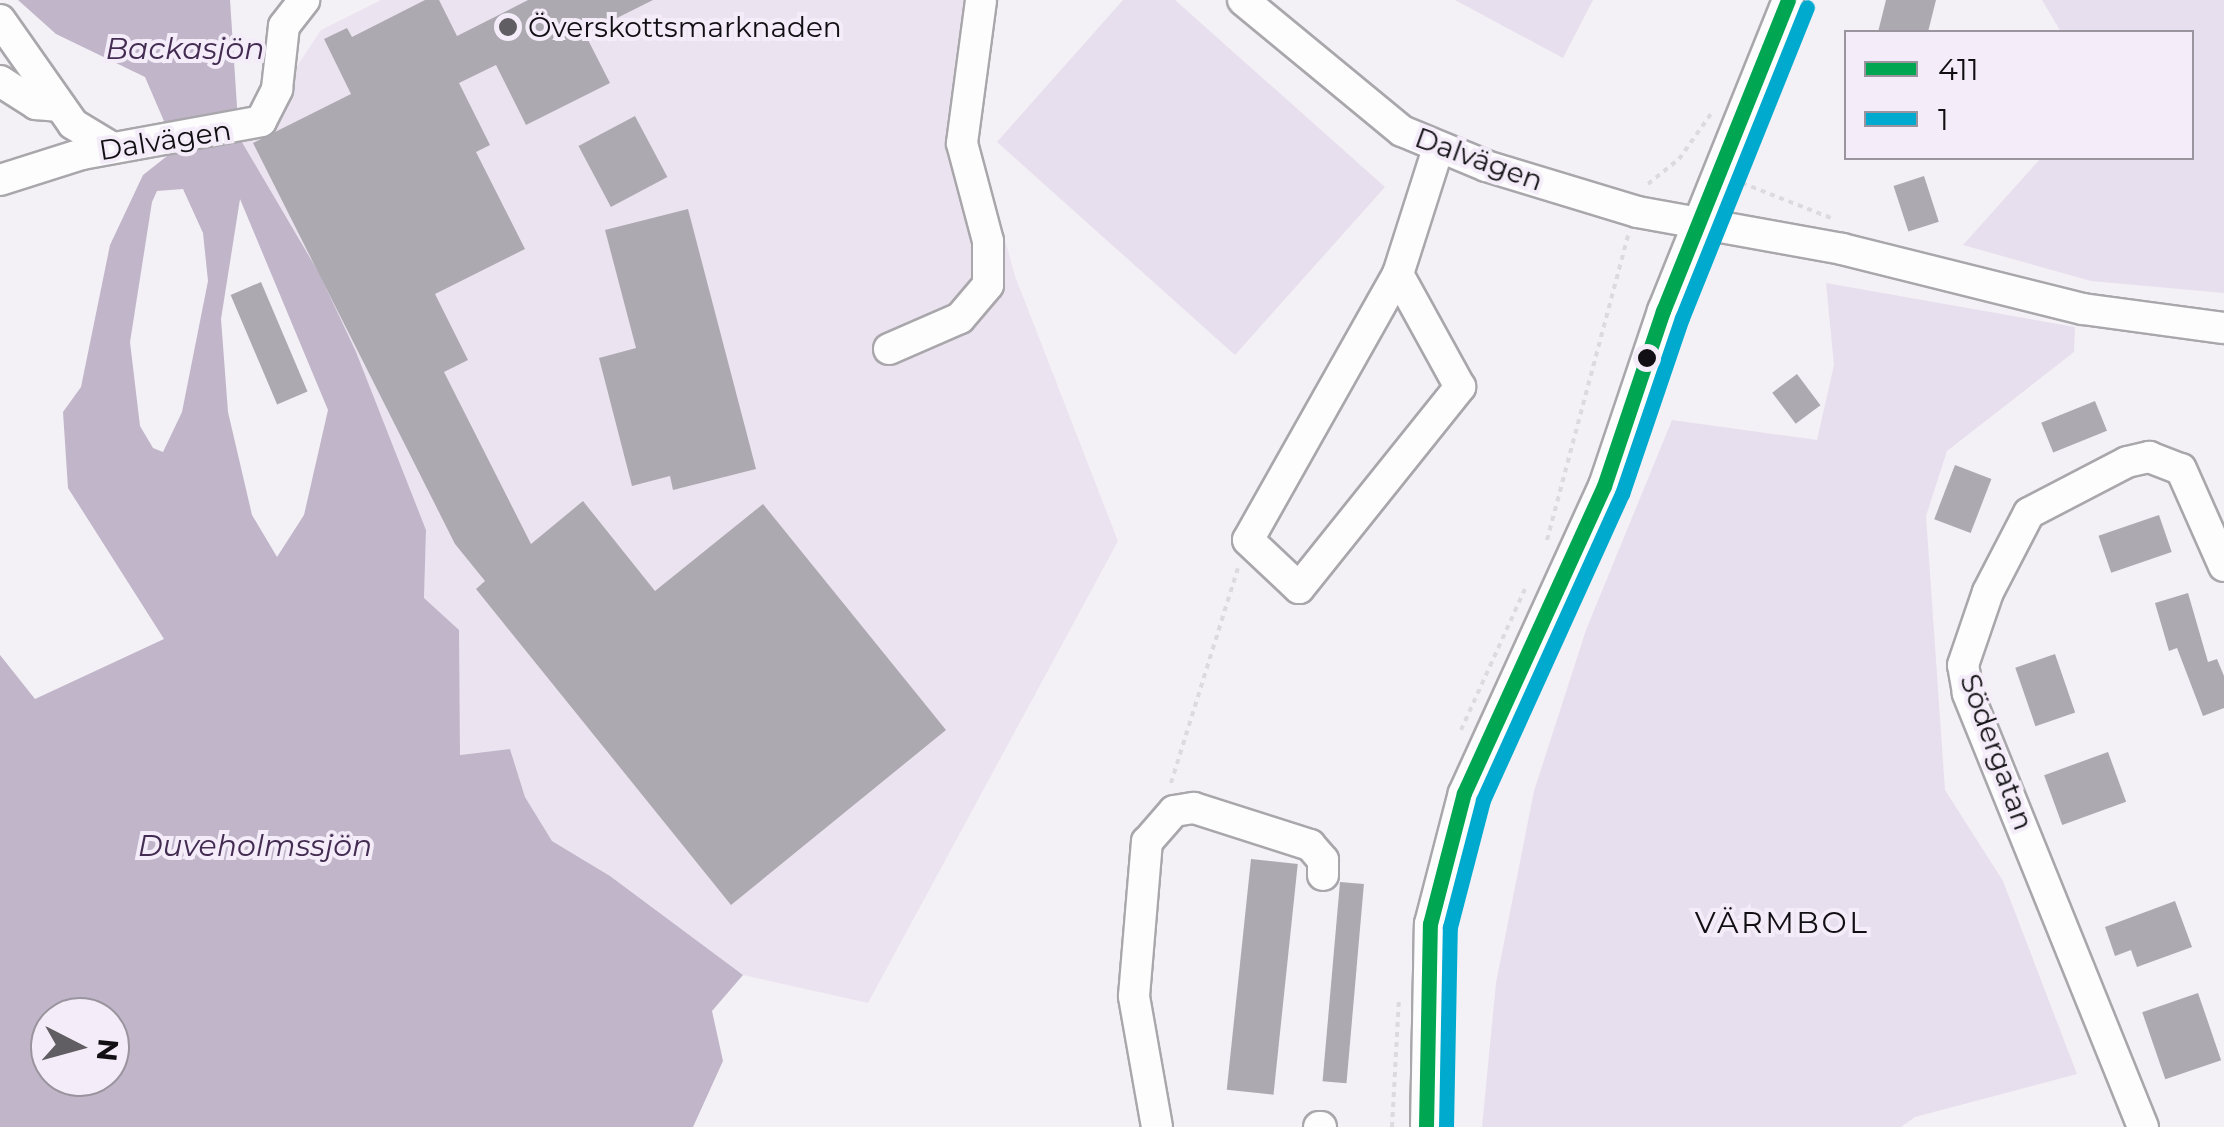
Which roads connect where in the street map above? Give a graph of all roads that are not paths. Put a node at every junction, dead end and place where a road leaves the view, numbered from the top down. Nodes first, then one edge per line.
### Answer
1 (304, 0) edge
2 (980, 0) edge
3 (1243, 0) edge
4 (1788, 0) edge
5 (0, 20) edge
6 (0, 81) edge
7 (60, 106) junction
8 (111, 147) junction
9 (1438, 149) junction
10 (0, 180) edge
11 (1698, 224) junction
12 (1398, 274) junction
13 (2224, 328) edge
14 (889, 350) dead end
15 (2224, 566) edge
16 (1323, 875) dead end
17 (1158, 1127) edge
18 (1426, 1127) edge
19 (2143, 1127) edge

1 - 8 street, Dalvägen
2 - 14 street
3 - 9 street, Dalvägen
4 - 11 street
5 - 7 street
6 - 7 street
7 - 8 street
8 - 10 street, Dalvägen
9 - 11 street, Dalvägen
9 - 12 street
11 - 13 street, Dalvägen
11 - 18 street
12 - 12 street
15 - 19 street, Södergatan
16 - 17 street

